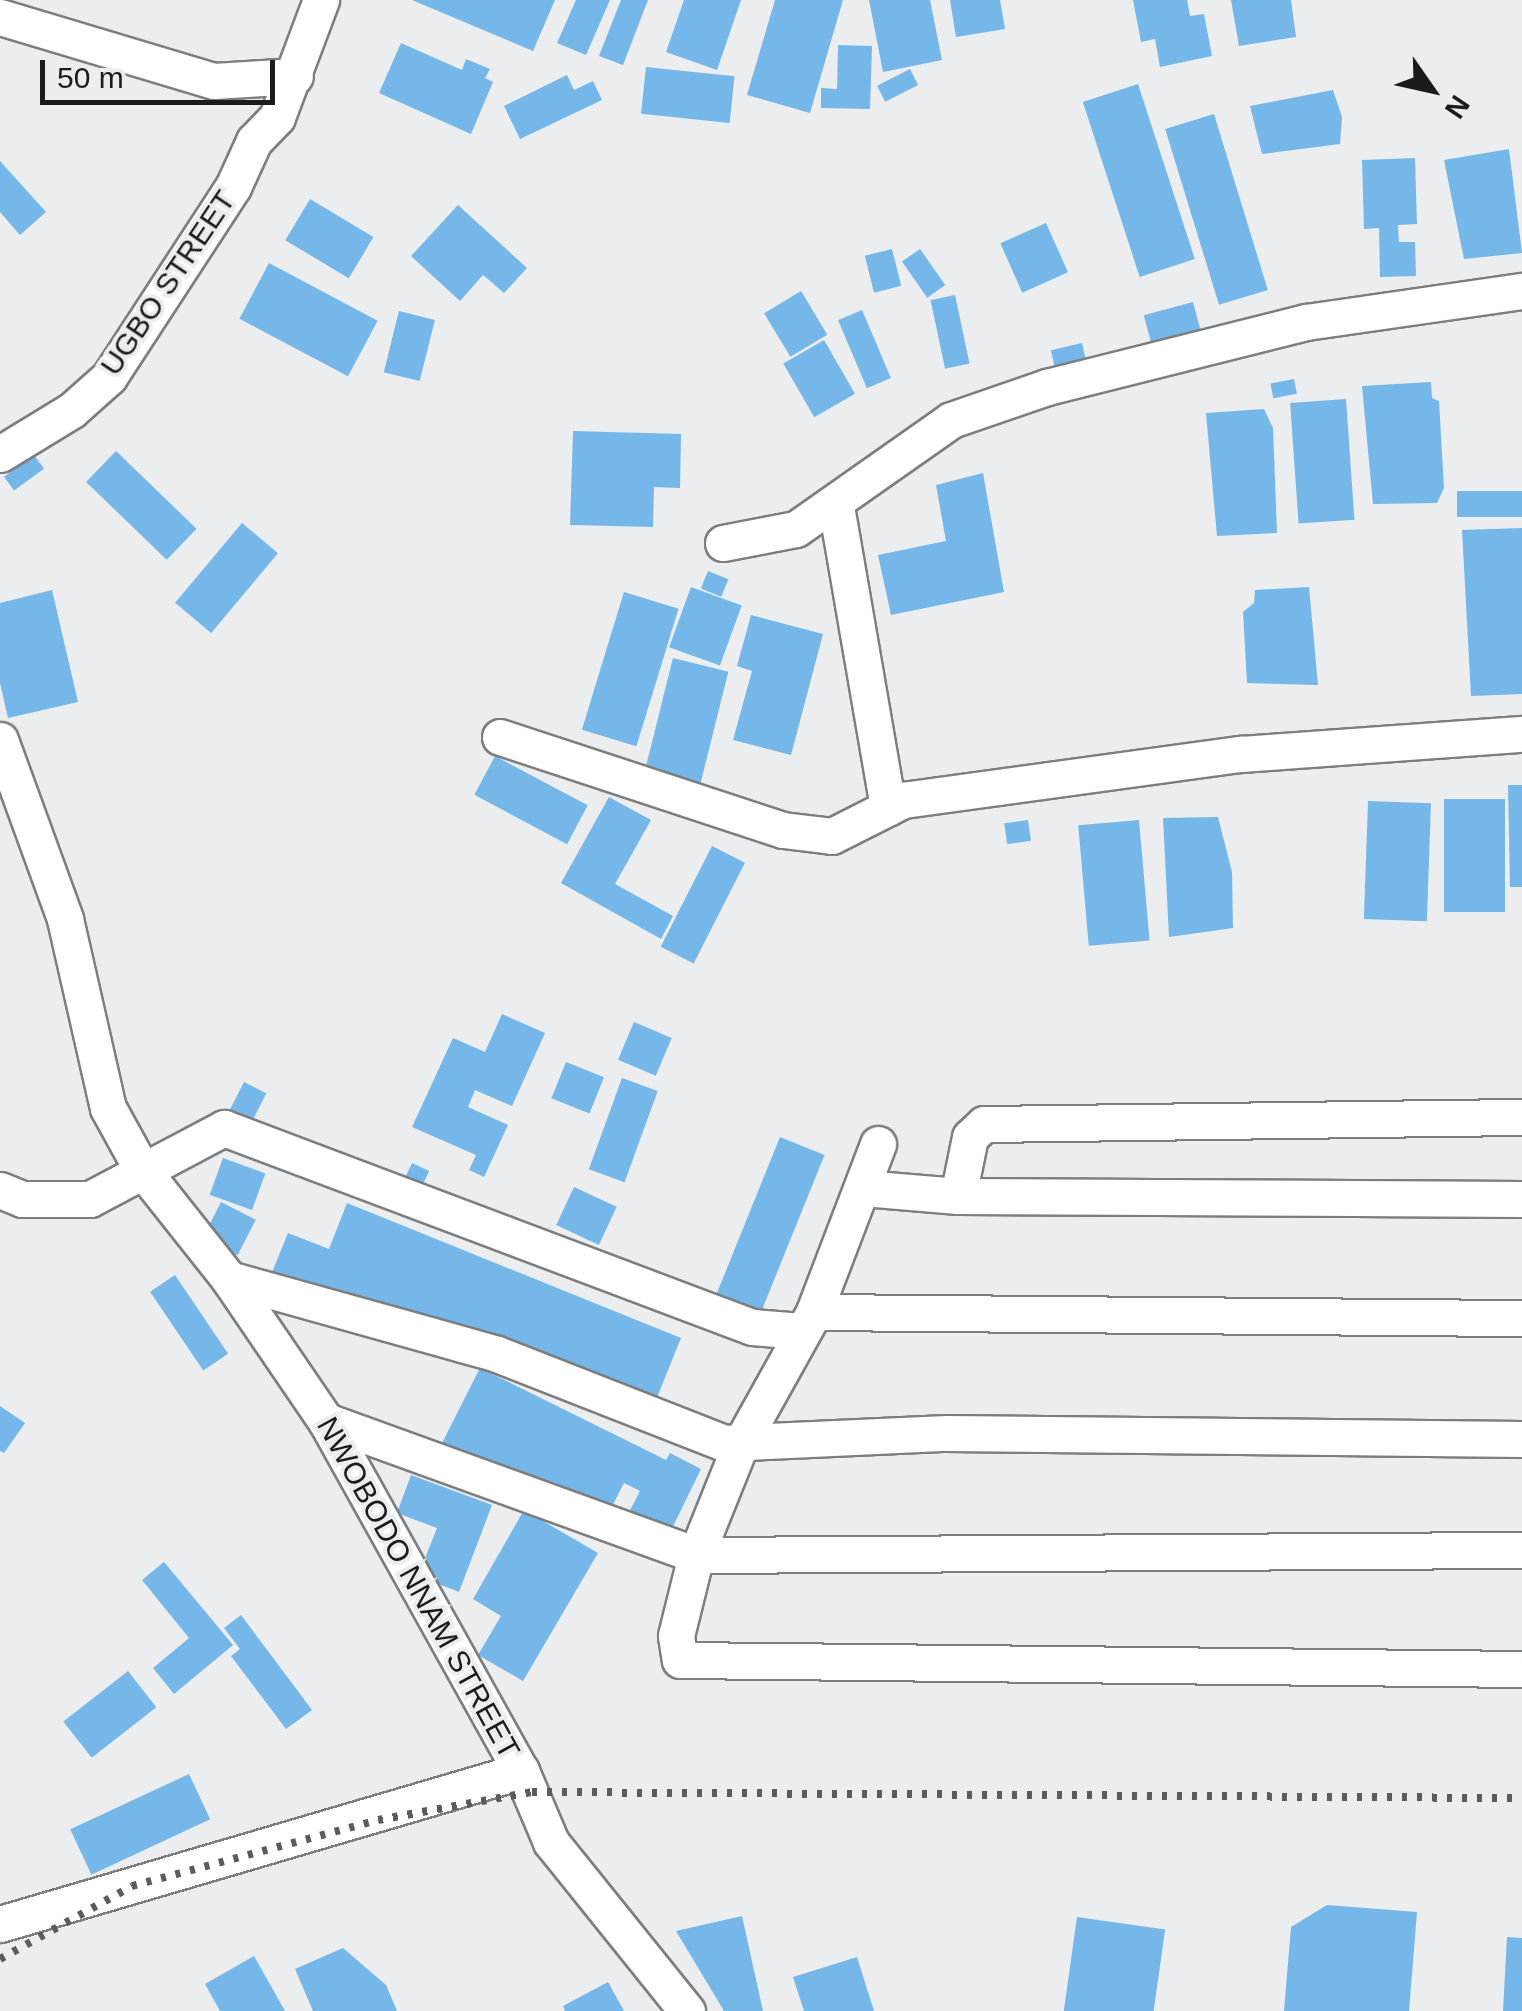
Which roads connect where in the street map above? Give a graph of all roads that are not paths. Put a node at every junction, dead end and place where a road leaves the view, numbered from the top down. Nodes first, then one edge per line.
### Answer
1 (321, 0) edge
2 (0, 17) edge
3 (295, 76) junction
4 (1522, 292) edge
5 (0, 454) edge
6 (836, 506) junction
7 (723, 543) dead end
8 (1522, 734) edge
9 (500, 737) dead end
10 (0, 740) edge
11 (888, 808) junction
12 (1522, 1117) edge
13 (878, 1144) dead end
14 (141, 1168) junction
15 (863, 1188) junction
16 (0, 1190) edge
17 (958, 1196) junction
18 (1522, 1199) edge
19 (229, 1280) junction
20 (1522, 1318) edge
21 (808, 1321) junction
22 (326, 1421) junction
23 (1522, 1439) edge
24 (741, 1443) junction
25 (1522, 1550) edge
26 (696, 1556) junction
27 (1522, 1669) edge
28 (522, 1771) junction
29 (0, 1924) edge
30 (686, 2011) edge

1 - 3 street, UGBO STREET
2 - 3 street
3 - 5 street, UGBO STREET
4 - 6 street
6 - 7 street
6 - 11 street
8 - 11 street
9 - 11 street
10 - 14 street, NWOBODO NNAM STREET
12 - 17 street
13 - 15 street
14 - 16 street
14 - 19 street, NWOBODO NNAM STREET
14 - 21 street
15 - 17 street
15 - 21 street
17 - 18 street
19 - 22 street, NWOBODO NNAM STREET
19 - 24 street
20 - 21 street
21 - 24 street
22 - 26 street
22 - 28 street, NWOBODO NNAM STREET
23 - 24 street
24 - 26 street
25 - 26 street
26 - 27 street
28 - 29 street
28 - 30 street, NWOBODO NNAM STREET

